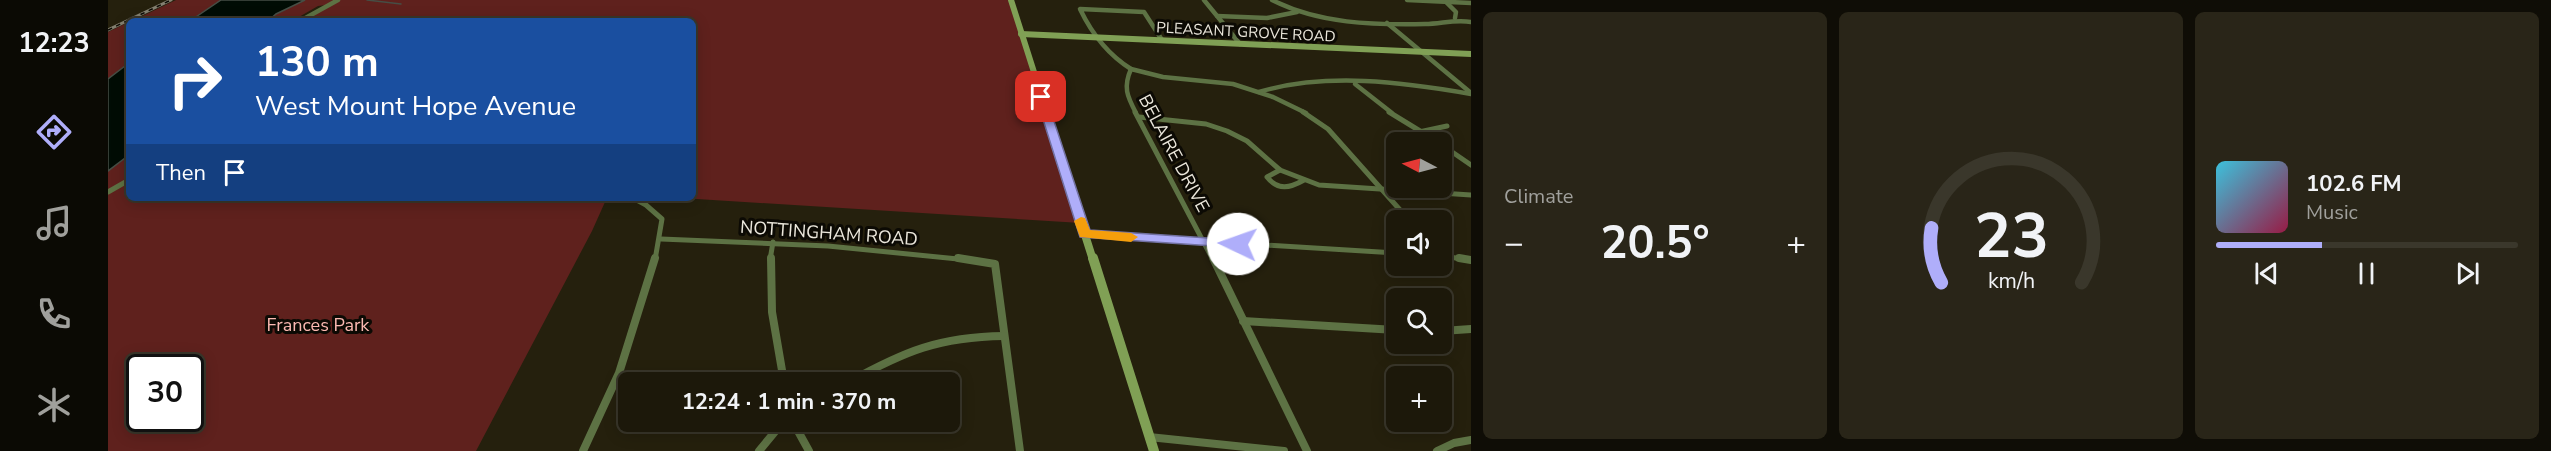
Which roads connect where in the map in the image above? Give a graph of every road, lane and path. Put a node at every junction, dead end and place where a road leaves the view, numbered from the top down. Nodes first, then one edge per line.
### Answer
1 (338, 0) edge
2 (1011, 0) edge
3 (1204, 0) edge
4 (1272, 0) edge
5 (1407, 0) edge
6 (1444, 1) edge
7 (1471, 3) edge
8 (1298, 12) junction
9 (1217, 16) junction
10 (305, 18) edge
11 (1455, 18) junction
12 (1471, 22) edge
13 (1386, 23) junction
14 (1021, 34) junction
15 (1095, 37) junction
16 (1162, 40) junction
17 (1240, 44) junction
18 (1422, 51) junction
19 (1471, 54) edge
20 (1131, 69) junction
21 (1355, 83) junction
22 (1259, 92) junction
23 (1471, 94) edge
24 (1139, 117) junction
25 (1447, 126) dead end
26 (1419, 132) joint
27 (1452, 152) edge
28 (1471, 165) edge
29 (1280, 170) junction
30 (1304, 180) junction
31 (126, 182) edge
32 (1382, 190) junction
33 (108, 192) edge
34 (1471, 195) edge
35 (639, 201) edge
36 (1399, 210) edge
37 (1085, 234) junction
38 (661, 239) junction
39 (773, 242) junction
40 (1205, 243) junction
41 (1386, 252) edge
42 (1452, 257) edge
43 (1471, 260) edge
44 (1243, 321) junction
45 (1471, 328) edge
46 (1386, 329) edge
47 (1452, 330) edge
48 (1004, 336) junction
49 (782, 372) edge
50 (868, 372) edge
51 (775, 432) edge
52 (799, 432) edge
53 (1149, 437) junction
54 (1471, 440) edge
55 (583, 451) edge
56 (759, 451) edge
57 (809, 451) edge
58 (1020, 451) edge
59 (1154, 451) edge
60 (1284, 451) edge
61 (1307, 451) edge
62 (1437, 451) edge

1 - 10 street
2 - 14 street
3 - 9 street
4 - 8 street
5 - 6 street
6 - 7 street
6 - 11 street
8 - 9 street
8 - 13 street
9 - 17 street
11 - 12 street
11 - 13 street
13 - 18 street
14 - 15 street, PLEASANT GROVE ROAD
14 - 37 street
15 - 16 street, PLEASANT GROVE ROAD
15 - 16 street
15 - 20 street
16 - 17 street, PLEASANT GROVE ROAD
17 - 18 street, PLEASANT GROVE ROAD
18 - 19 street, PLEASANT GROVE ROAD
18 - 23 street
20 - 22 street
20 - 24 street, BELAIRE DRIVE
21 - 22 street
21 - 23 street
21 - 26 street
22 - 32 street
24 - 29 street
24 - 40 street, BELAIRE DRIVE
25 - 26 street
27 - 28 street
29 - 30 street
29 - 30 street
30 - 32 street
31 - 33 street
32 - 34 street
32 - 36 street
35 - 38 street
37 - 40 street
37 - 53 street
38 - 39 street, NOTTINGHAM ROAD
38 - 55 street
39 - 48 street, NOTTINGHAM ROAD
39 - 49 street
40 - 41 street
40 - 44 street, BELAIRE DRIVE
42 - 43 street
44 - 46 street
44 - 61 street, BELAIRE DRIVE
45 - 47 street
48 - 50 street
48 - 58 street
51 - 56 street
52 - 57 street
53 - 59 street
53 - 60 street
54 - 62 street

